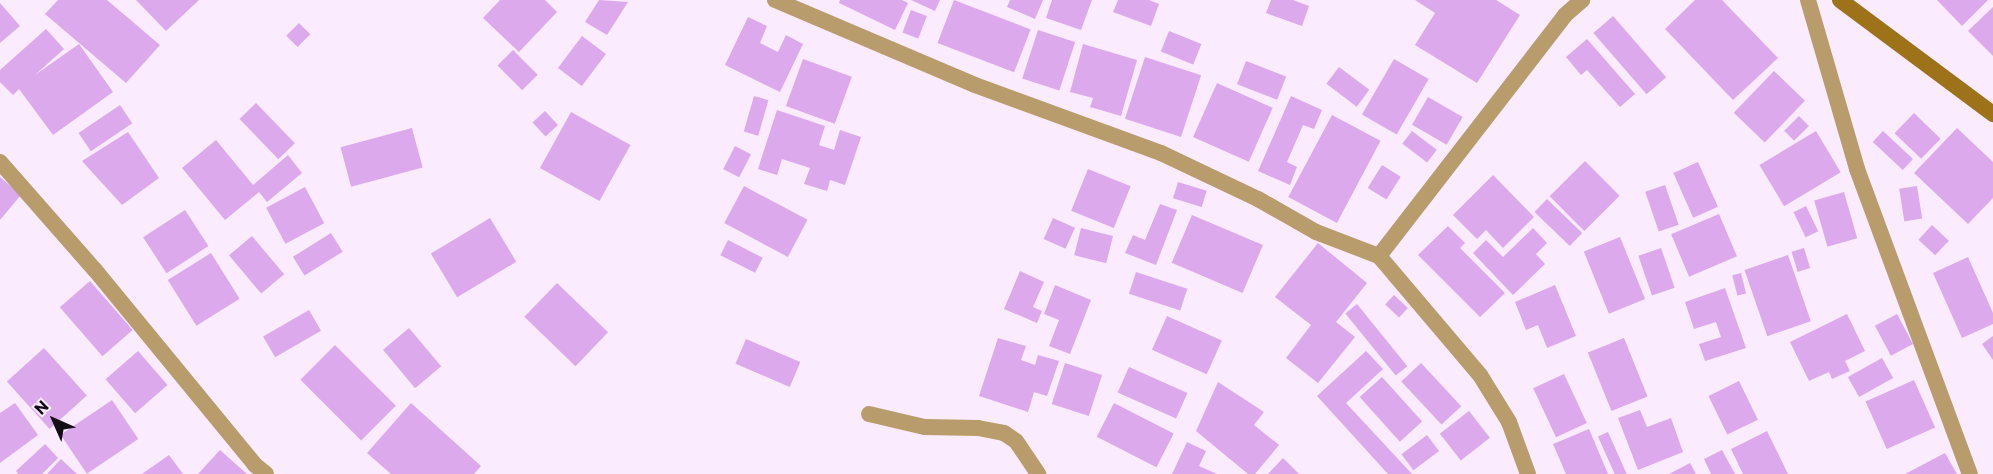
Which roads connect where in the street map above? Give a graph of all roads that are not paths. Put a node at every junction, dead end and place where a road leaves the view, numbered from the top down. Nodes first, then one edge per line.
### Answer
1 (775, 0) edge
2 (1582, 0) edge
3 (1808, 0) edge
4 (1840, 0) edge
5 (1993, 114) edge
6 (0, 162) edge
7 (1379, 256) junction
8 (869, 414) dead end
9 (266, 474) edge
10 (1038, 474) edge
11 (1528, 474) edge
12 (1970, 474) edge

1 - 7 street
2 - 7 street
3 - 12 street
4 - 5 main road
6 - 9 street
7 - 11 street
8 - 10 street

